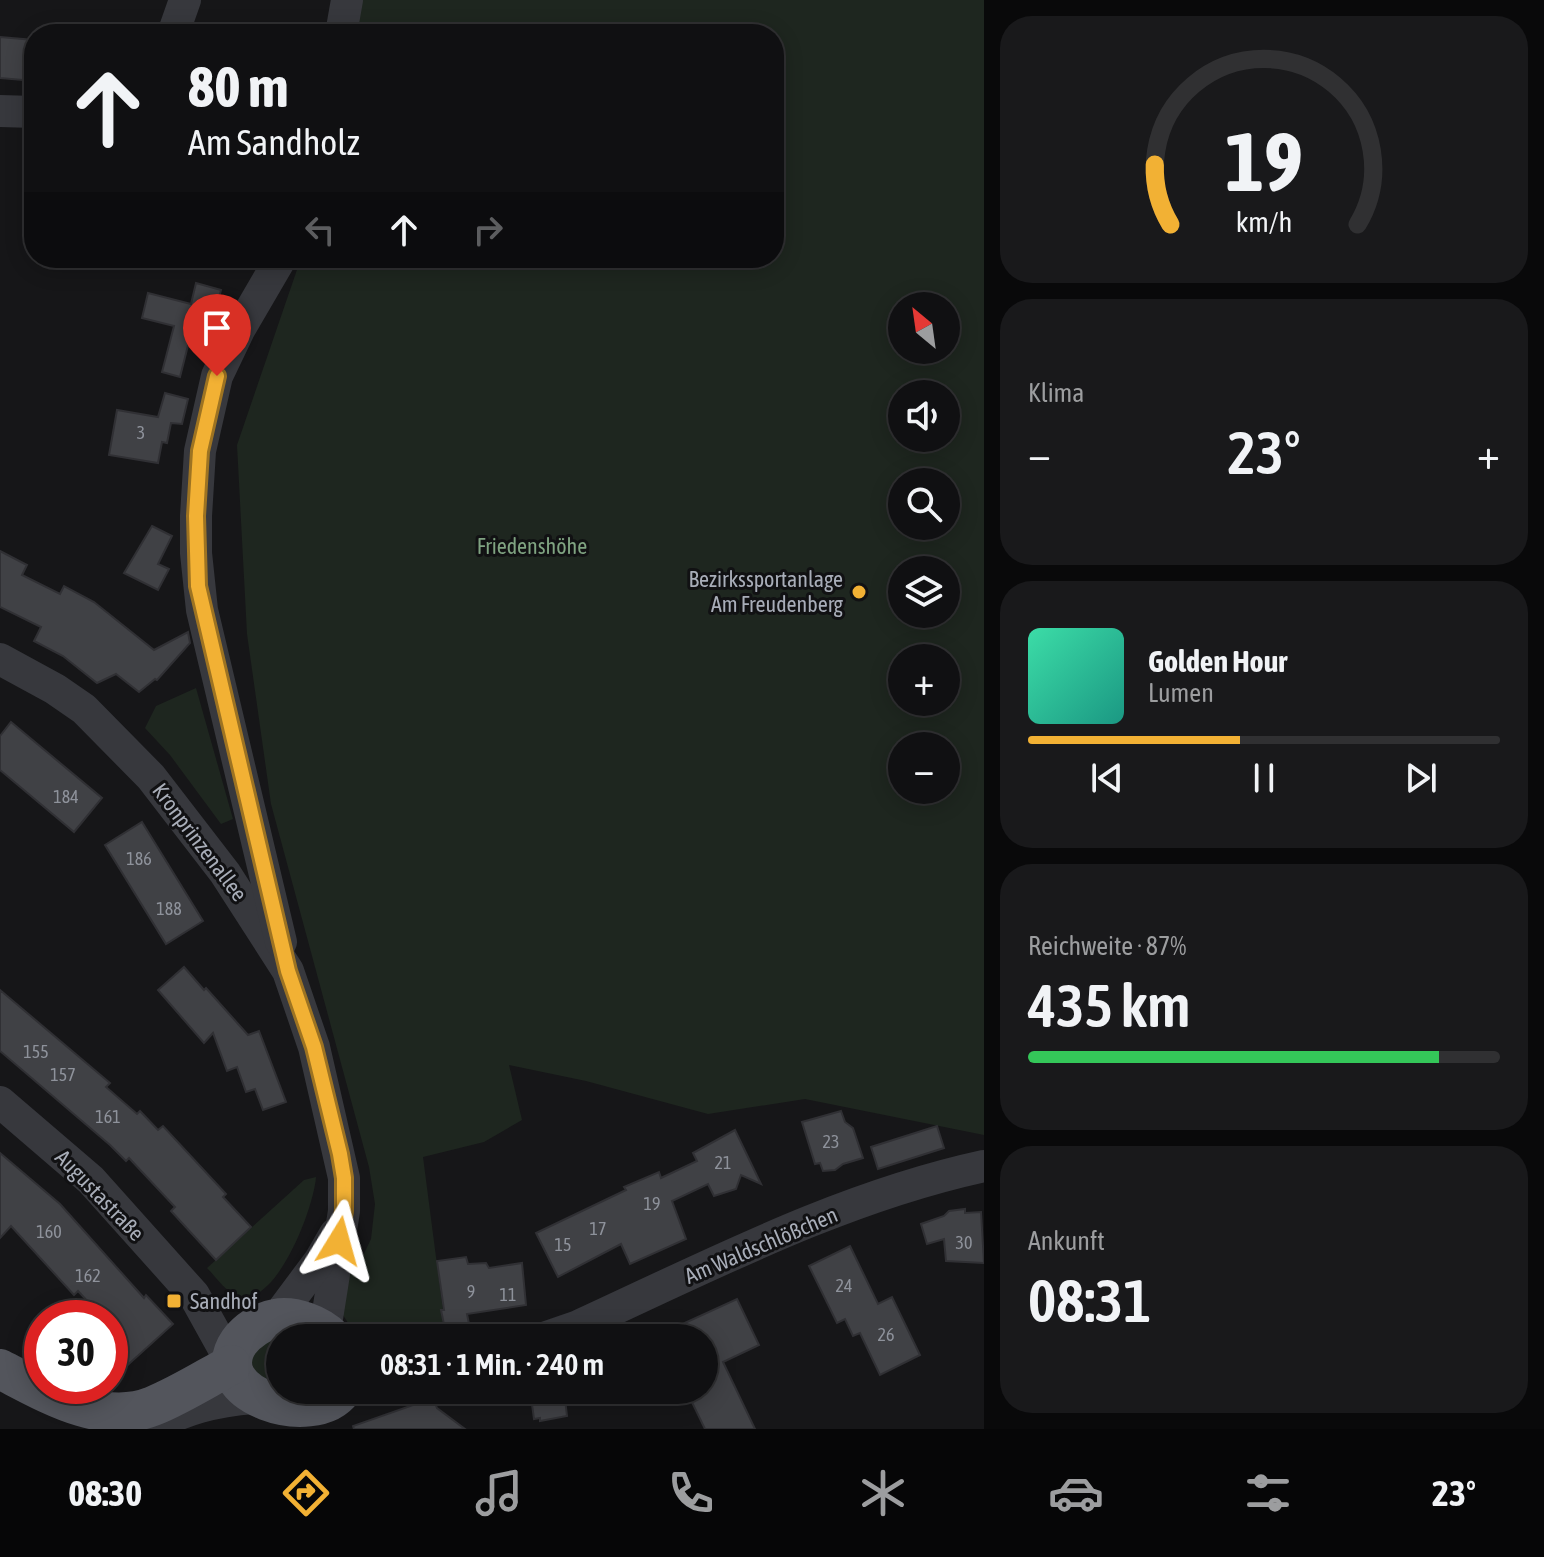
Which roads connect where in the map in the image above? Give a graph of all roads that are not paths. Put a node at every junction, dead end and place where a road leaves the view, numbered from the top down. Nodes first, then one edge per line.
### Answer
1 (185, 0) edge
2 (347, 0) edge
3 (177, 24) edge
4 (343, 24) edge
5 (0, 111) edge
6 (24, 112) edge
7 (275, 268) edge
8 (0, 659) edge
9 (288, 971) junction
10 (0, 1102) edge
11 (984, 1166) edge
12 (340, 1225) junction
13 (194, 1295) junction
14 (266, 1323) junction
15 (307, 1324) edge
16 (329, 1324) edge
17 (582, 1324) edge
18 (230, 1363) junction
19 (0, 1369) edge
20 (24, 1382) edge
21 (62, 1404) edge
22 (78, 1404) edge
23 (333, 1404) edge
24 (281, 1413) edge
25 (84, 1429) edge
26 (149, 1429) edge

1 - 3 street
2 - 4 street
5 - 6 street
7 - 9 street
8 - 9 street, Kronprinzenallee
9 - 12 street, Kronprinzenallee
10 - 13 street, Augustastraße
11 - 17 street, Am Waldschlößchen
12 - 14 street, Kronprinzenallee
12 - 16 street, Kronprinzenallee
13 - 14 street, Augustastraße
13 - 18 street, Augustastraße
14 - 15 main road
14 - 18 main road
18 - 22 main road
18 - 24 main road
19 - 20 main road
21 - 25 street
23 - 24 main road
24 - 26 street

